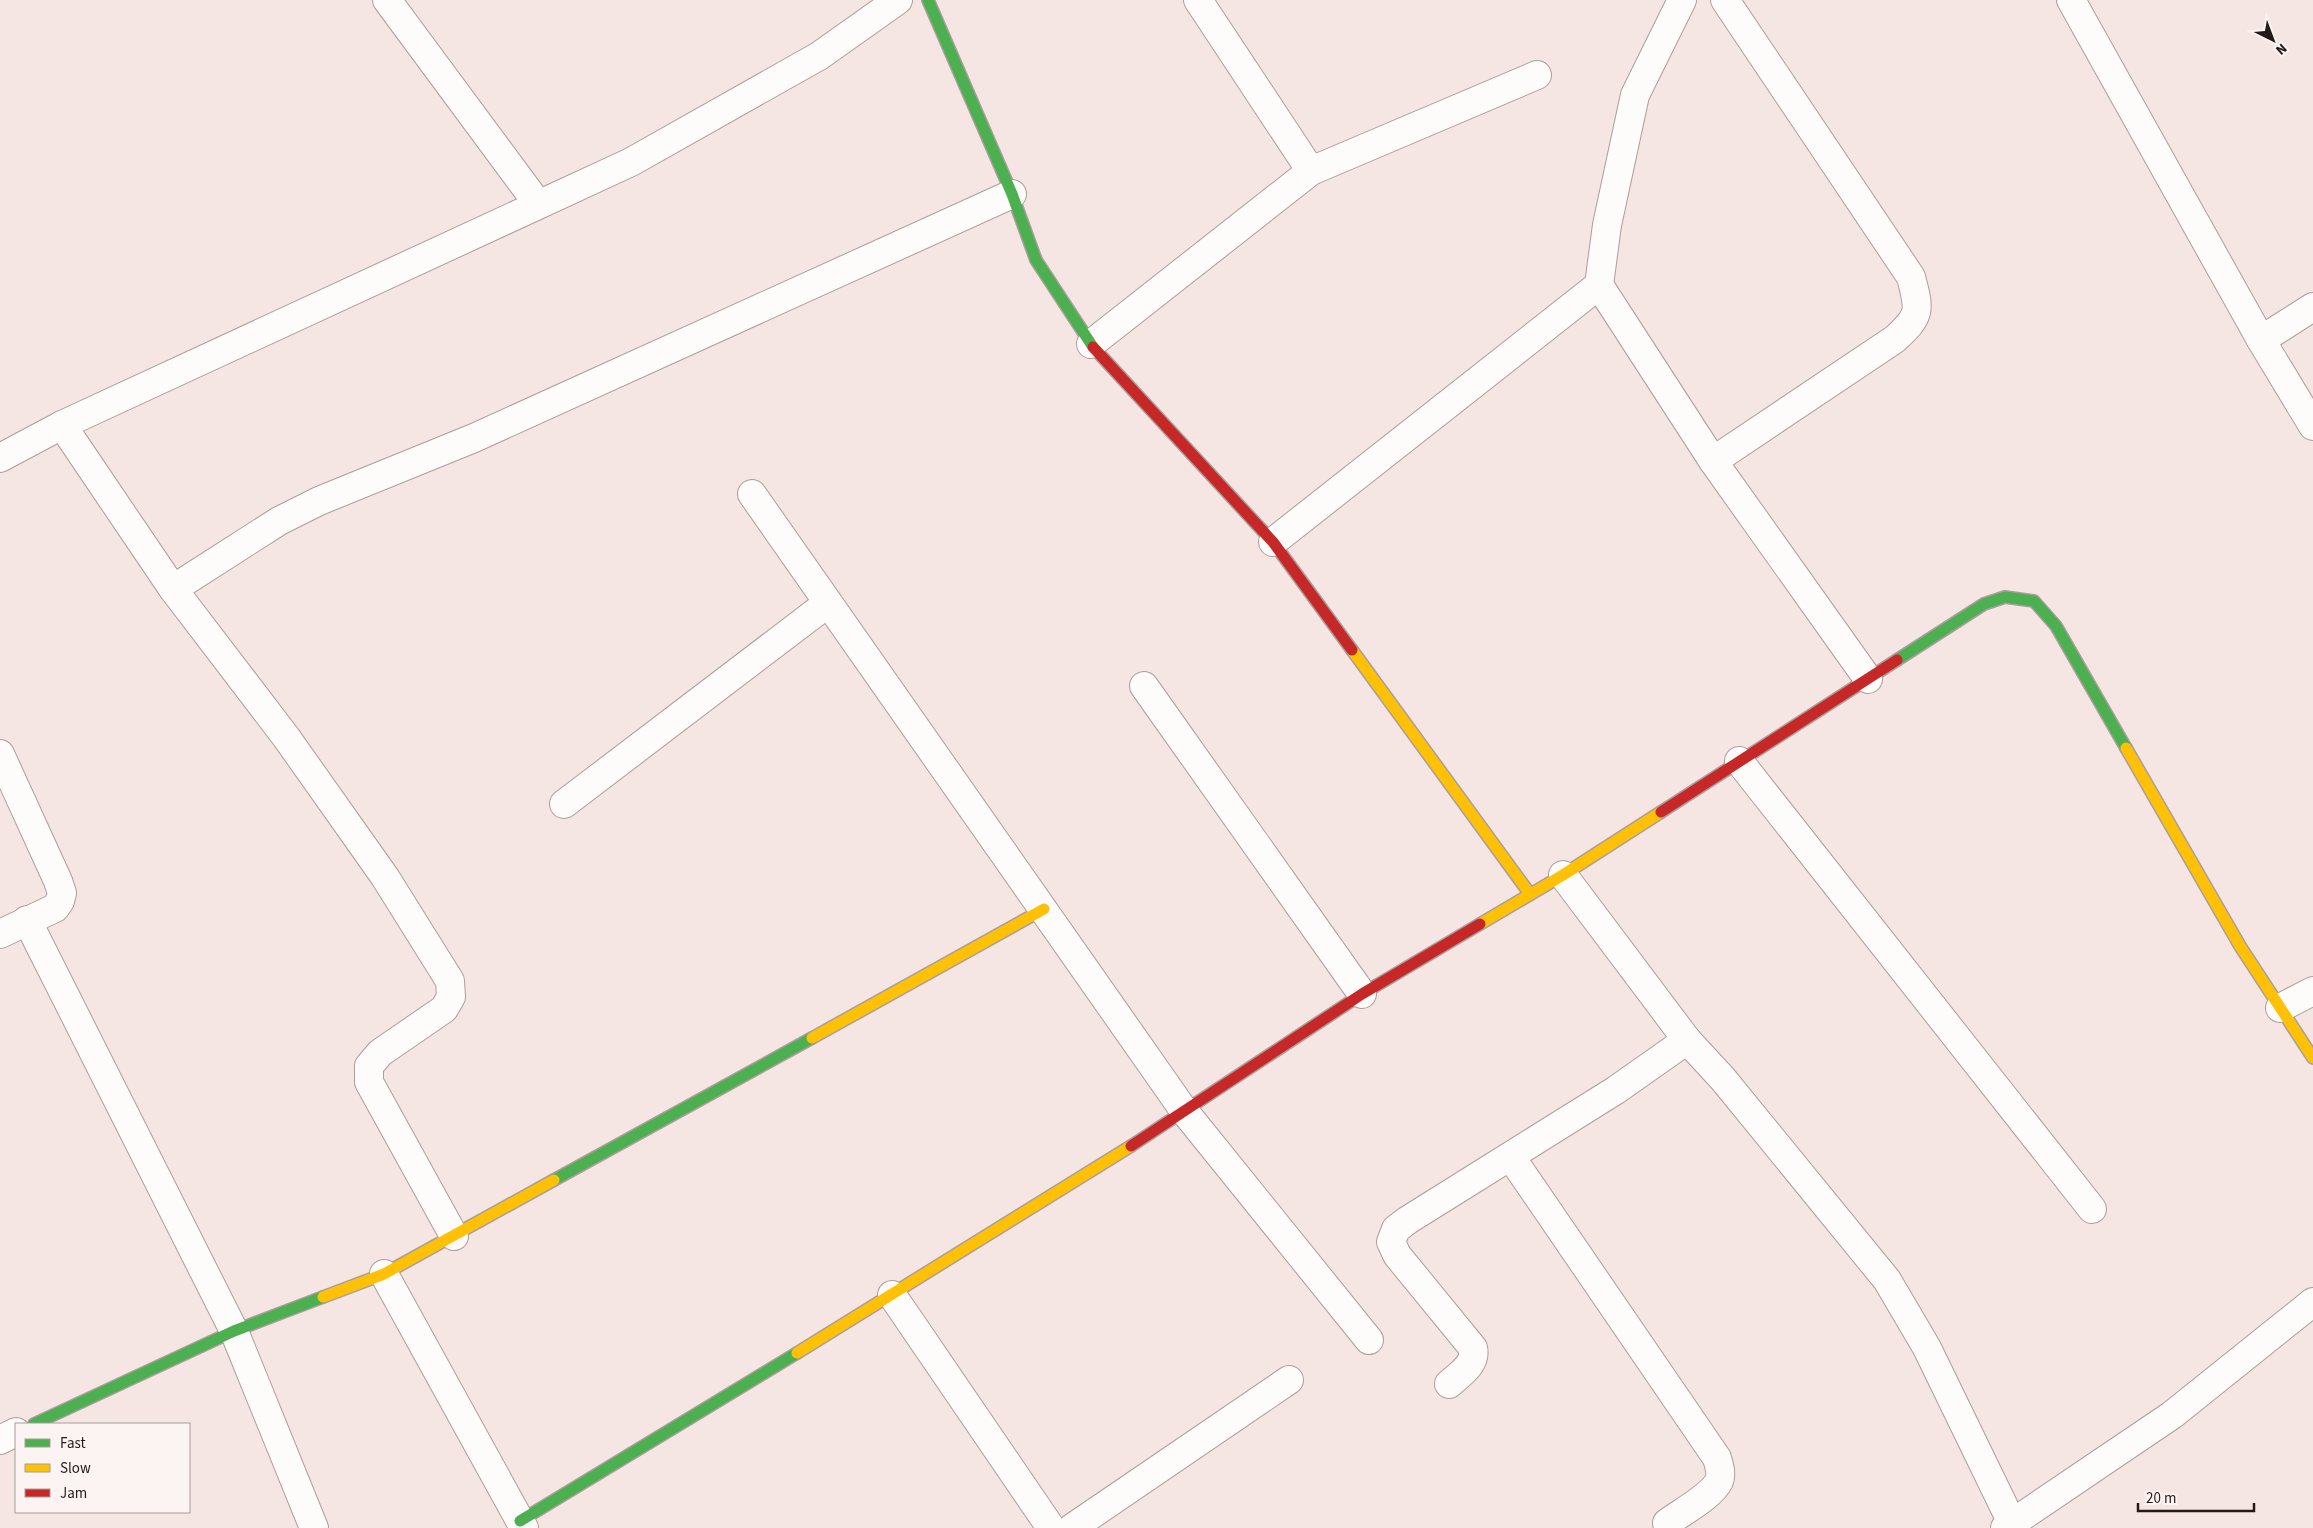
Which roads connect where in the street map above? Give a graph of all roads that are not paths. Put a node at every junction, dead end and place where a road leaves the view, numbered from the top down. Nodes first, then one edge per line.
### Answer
1 (387, 0) edge
2 (898, 0) edge
3 (928, 0) edge
4 (1198, 0) edge
5 (1682, 0) edge
6 (1725, 0) edge
7 (2072, 0) edge
8 (1537, 75) dead end
9 (1311, 171) junction
10 (1012, 194) junction
11 (538, 204) junction
12 (1599, 285) junction
13 (2313, 307) edge
14 (2261, 340) junction
15 (1091, 344) junction
16 (62, 425) junction
17 (2313, 426) edge
18 (0, 458) edge
19 (1713, 461) junction
20 (752, 494) dead end
21 (1273, 542) junction
22 (173, 589) junction
23 (828, 603) junction
24 (1868, 679) junction
25 (1144, 686) dead end
26 (0, 754) edge
27 (1739, 761) junction
28 (564, 804) dead end
29 (1563, 875) junction
30 (1530, 894) junction
31 (1044, 909) junction
32 (26, 920) junction
33 (0, 934) edge
34 (2313, 991) edge
35 (1362, 994) junction
36 (2280, 1008) junction
37 (1687, 1040) junction
38 (2313, 1058) edge
39 (1184, 1112) junction
40 (1511, 1157) junction
41 (2092, 1209) dead end
42 (454, 1236) junction
43 (384, 1274) junction
44 (892, 1295) junction
45 (2313, 1302) edge
46 (234, 1331) junction
47 (1369, 1340) dead end
48 (1289, 1380) dead end
49 (1449, 1384) dead end
50 (36, 1423) edge
51 (15, 1432) edge
52 (0, 1440) edge
53 (1667, 1523) dead end
54 (522, 1524) edge
55 (2008, 1526) edge
56 (314, 1528) edge
57 (1051, 1528) edge
58 (1072, 1528) edge

1 - 11 street
2 - 11 street
3 - 10 street
4 - 9 street
5 - 12 street
6 - 19 street
7 - 14 street
8 - 9 street
9 - 15 street
10 - 15 street
10 - 22 street
11 - 16 street
12 - 19 street
12 - 21 street
13 - 14 street
14 - 17 street
15 - 21 street
16 - 18 street
16 - 22 street
19 - 24 street
20 - 23 street
21 - 30 street
22 - 42 street
23 - 28 street
23 - 31 street
24 - 27 street
24 - 36 street
25 - 35 street
26 - 32 street
27 - 29 street
27 - 41 street
29 - 30 street
29 - 37 street
30 - 35 street
31 - 39 street
31 - 42 street
32 - 33 street
32 - 46 street
34 - 36 street
35 - 39 street
36 - 38 street
37 - 40 street
37 - 55 street
39 - 44 street
39 - 47 street
40 - 49 street
40 - 53 street
42 - 43 street
43 - 46 street
43 - 54 street
44 - 54 street
44 - 57 street
45 - 55 street
46 - 50 street
46 - 56 street
48 - 58 street
51 - 52 street

